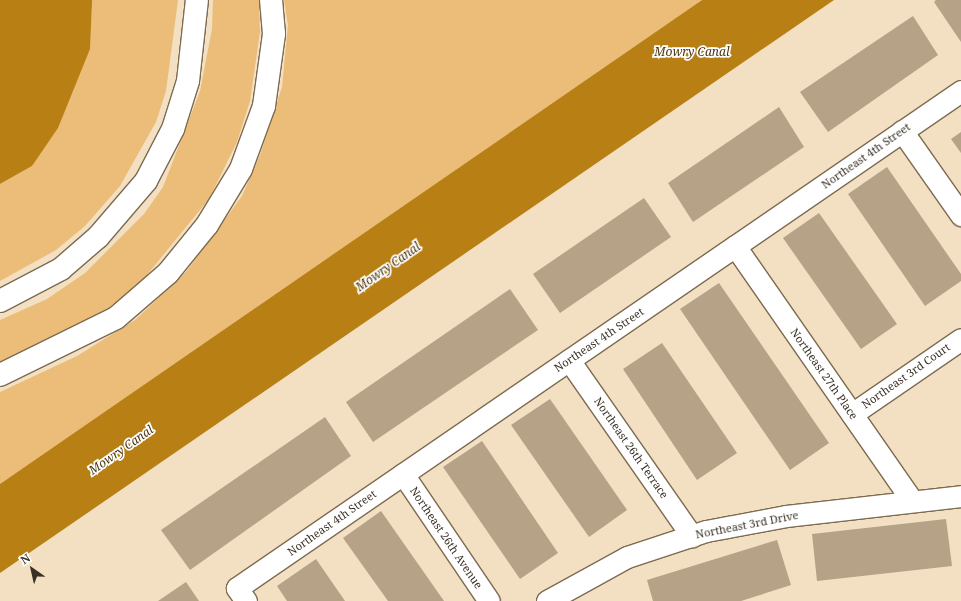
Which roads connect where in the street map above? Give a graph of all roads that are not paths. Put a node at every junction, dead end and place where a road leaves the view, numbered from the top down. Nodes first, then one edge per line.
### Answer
1 (197, 0) edge
2 (271, 0) edge
3 (961, 91) edge
4 (902, 132) junction
5 (961, 215) edge
6 (735, 246) junction
7 (0, 301) edge
8 (961, 339) edge
9 (569, 360) junction
10 (0, 375) edge
11 (852, 414) junction
12 (403, 474) junction
13 (961, 496) edge
14 (912, 501) junction
15 (692, 536) junction
16 (242, 595) edge
17 (489, 601) edge
18 (547, 601) edge

1 - 7 highway
2 - 10 highway
3 - 4 street, Northeast 4th Street
4 - 5 street
4 - 6 street, Northeast 4th Street
6 - 9 street, Northeast 4th Street
6 - 11 street, Northeast 27th Place
8 - 11 street, Northeast 3rd Court
9 - 12 street, Northeast 4th Street
9 - 15 street, Northeast 26th Terrace
11 - 14 street, Northeast 27th Place
12 - 16 street, Northeast 4th Street
12 - 17 street, Northeast 26th Avenue
13 - 14 street, Northeast 3rd Drive
14 - 15 street, Northeast 3rd Drive
15 - 18 street, Northeast 3rd Drive

